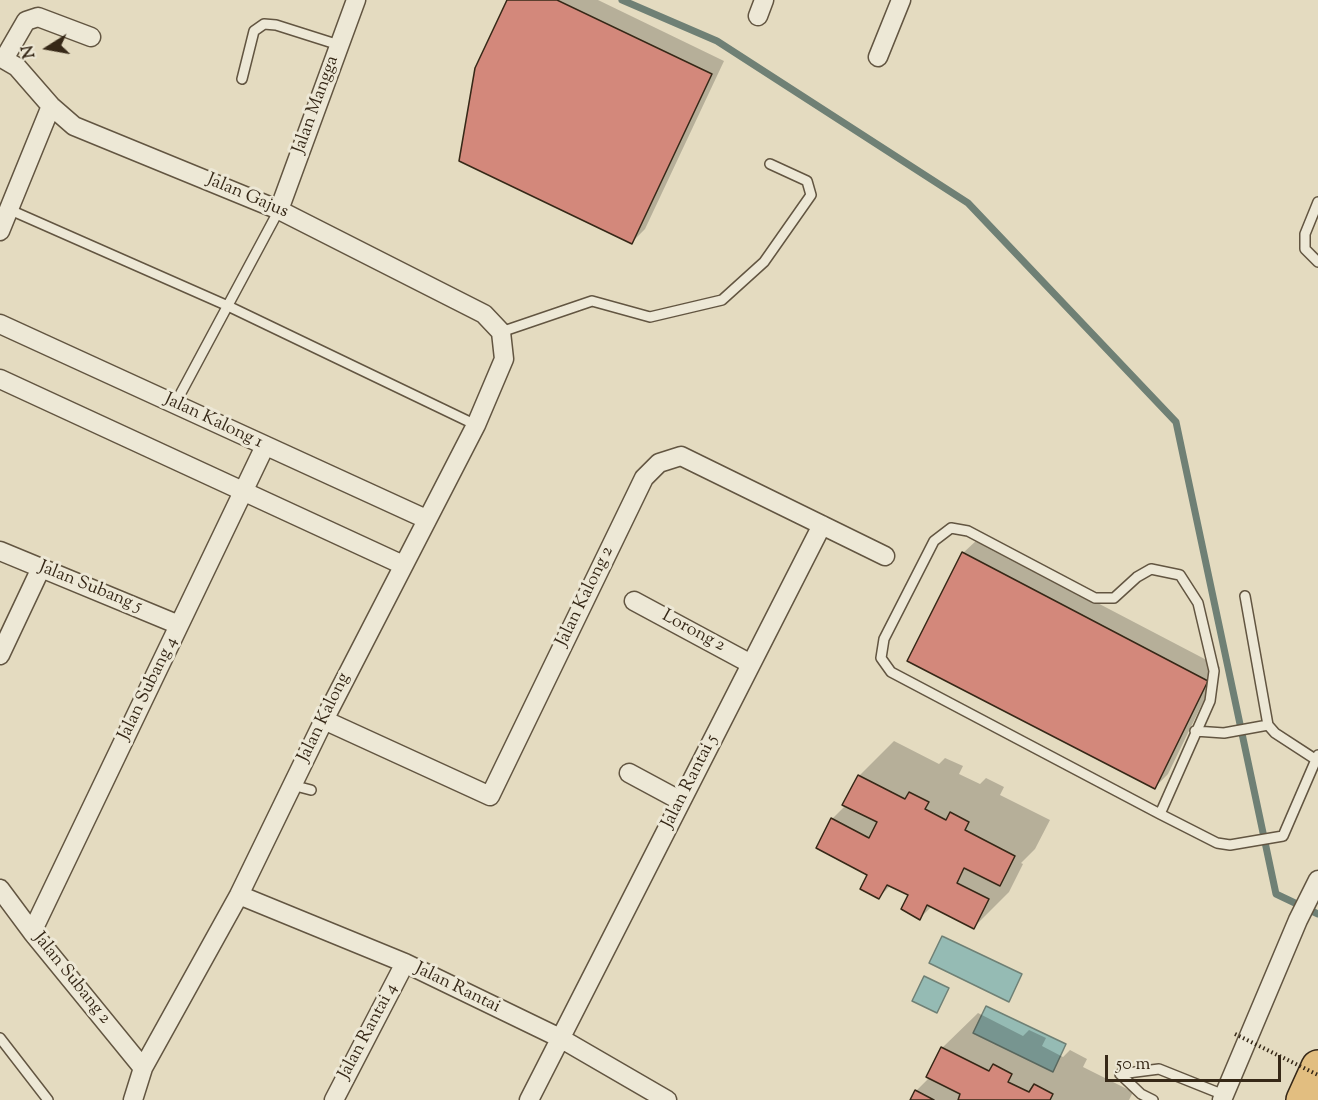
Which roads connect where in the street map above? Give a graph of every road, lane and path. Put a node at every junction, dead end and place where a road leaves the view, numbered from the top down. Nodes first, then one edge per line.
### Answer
1 (356, 0) edge
2 (901, 0) edge
3 (91, 37) dead end
4 (339, 45) junction
5 (878, 57) dead end
6 (2, 58) edge
7 (242, 79) dead end
8 (51, 106) junction
9 (770, 164) dead end
10 (1318, 202) edge
11 (8, 209) junction
12 (279, 210) junction
13 (0, 231) edge
14 (1318, 262) edge
15 (228, 306) junction
16 (0, 324) edge
17 (501, 332) junction
18 (0, 379) edge
19 (175, 404) junction
20 (476, 425) junction
21 (265, 446) junction
22 (243, 491) junction
23 (426, 519) junction
24 (822, 525) junction
25 (0, 551) edge
26 (885, 556) dead end
27 (403, 565) junction
28 (41, 568) junction
29 (1245, 596) dead end
30 (634, 601) dead end
31 (179, 625) junction
32 (0, 655) edge
33 (751, 664) junction
34 (324, 720) junction
35 (1268, 725) junction
36 (1195, 731) junction
37 (1317, 759) edge
38 (629, 773) dead end
39 (292, 785) junction
40 (311, 790) dead end
41 (681, 801) junction
42 (1160, 814) junction
43 (1316, 884) edge
44 (0, 888) edge
45 (239, 896) junction
46 (32, 932) junction
47 (405, 963) junction
48 (1235, 1034) dead end
49 (0, 1038) edge
50 (560, 1038) junction
51 (1318, 1067) edge
52 (143, 1068) junction
53 (1318, 1075) edge
54 (1223, 1098) edge
55 (48, 1100) edge
56 (133, 1100) edge
57 (334, 1100) edge
58 (529, 1100) edge
59 (667, 1100) edge
60 (1153, 1100) edge
61 (1303, 1100) edge

1 - 4 street, Jalan Mangga
2 - 5 street
3 - 6 street
4 - 7 lane
4 - 12 street, Jalan Mangga
6 - 8 street, Jalan Gajus
8 - 11 street
8 - 12 street, Jalan Gajus
9 - 17 lane
10 - 14 lane
11 - 13 street
11 - 15 lane
12 - 15 lane
12 - 17 street, Jalan Gajus
15 - 19 lane
15 - 20 lane
16 - 19 street, Jalan Kalong 1
17 - 20 street, Jalan Kalong
18 - 22 street
19 - 21 street, Jalan Kalong 1
20 - 23 street, Jalan Kalong
21 - 22 street, Jalan Subang 4
21 - 23 street, Jalan Kalong 1
22 - 27 street
22 - 31 street, Jalan Subang 4
23 - 27 street, Jalan Kalong
24 - 26 street, Jalan Kalong 2
24 - 33 street, Jalan Rantai 5
24 - 34 street, Jalan Kalong 2
25 - 28 street, Jalan Subang 5
27 - 34 street, Jalan Kalong
28 - 31 street, Jalan Subang 5
28 - 32 street
29 - 35 lane
30 - 33 street, Lorong 2
31 - 46 street, Jalan Subang 4
33 - 41 street, Jalan Rantai 5
34 - 39 street, Jalan Kalong
35 - 36 lane
35 - 37 lane
36 - 42 lane
36 - 42 lane
37 - 42 lane
38 - 41 street
39 - 40 lane
39 - 45 street, Jalan Kalong
41 - 50 street, Jalan Rantai 5
43 - 54 street
44 - 46 street, Jalan Subang 2
45 - 47 street, Jalan Rantai
45 - 52 street, Jalan Kalong
46 - 52 street, Jalan Subang 2
47 - 50 street, Jalan Rantai
47 - 57 street, Jalan Rantai 4
48 - 53 path, bridge
49 - 55 lane
50 - 58 street, Jalan Rantai 5
50 - 59 street, Jalan Rantai
51 - 61 highway
52 - 56 street, Jalan Kalong
54 - 60 lane

